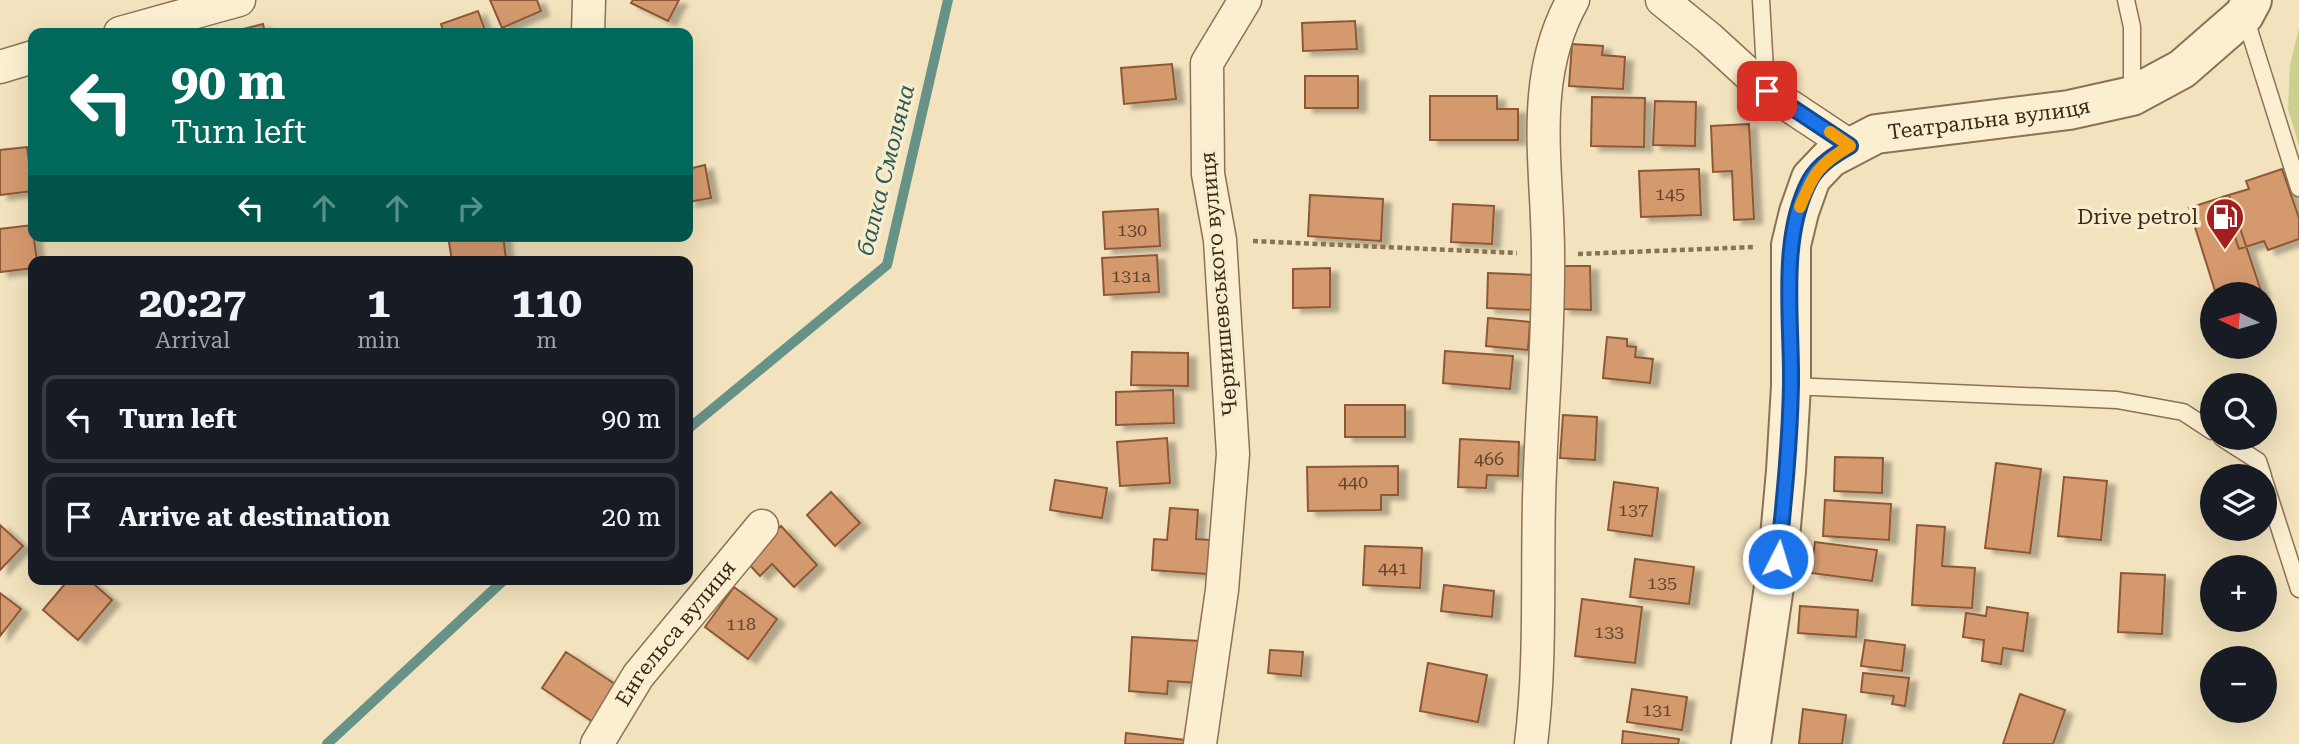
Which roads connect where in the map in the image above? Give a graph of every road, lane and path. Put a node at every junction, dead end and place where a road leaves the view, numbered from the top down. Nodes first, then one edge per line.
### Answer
1 (239, 0) edge
2 (589, 0) edge
3 (1245, 0) edge
4 (1573, 0) edge
5 (1662, 0) edge
6 (1761, 0) edge
7 (2126, 0) edge
8 (2248, 7) edge
9 (138, 28) edge
10 (588, 28) edge
11 (28, 59) edge
12 (0, 67) edge
13 (1767, 91) junction
14 (2132, 96) junction
15 (1850, 146) junction
16 (2299, 188) edge
17 (1220, 240) junction
18 (1791, 246) junction
19 (1548, 255) junction
20 (1791, 386) junction
21 (2200, 423) edge
22 (2241, 450) edge
23 (2260, 464) edge
24 (2277, 519) edge
25 (762, 526) dead end
26 (2299, 589) edge
27 (597, 744) edge
28 (1200, 744) edge
29 (1531, 744) edge
30 (1751, 744) edge

1 - 9 street
2 - 10 street
3 - 17 street, Чернишевського вулиця
4 - 19 street
5 - 13 street
6 - 13 lane
7 - 14 lane
8 - 14 street, Театральна вулиця
8 - 16 lane
11 - 12 street
13 - 15 street
14 - 15 street, Театральна вулиця
15 - 18 street, Театральна вулиця
17 - 19 path
17 - 28 street, Чернишевського вулиця
18 - 19 path
18 - 20 street, Театральна вулиця
19 - 29 street
20 - 21 lane
20 - 30 street, Театральна вулиця
22 - 23 lane
24 - 26 lane
25 - 27 street, Енгельса вулиця

